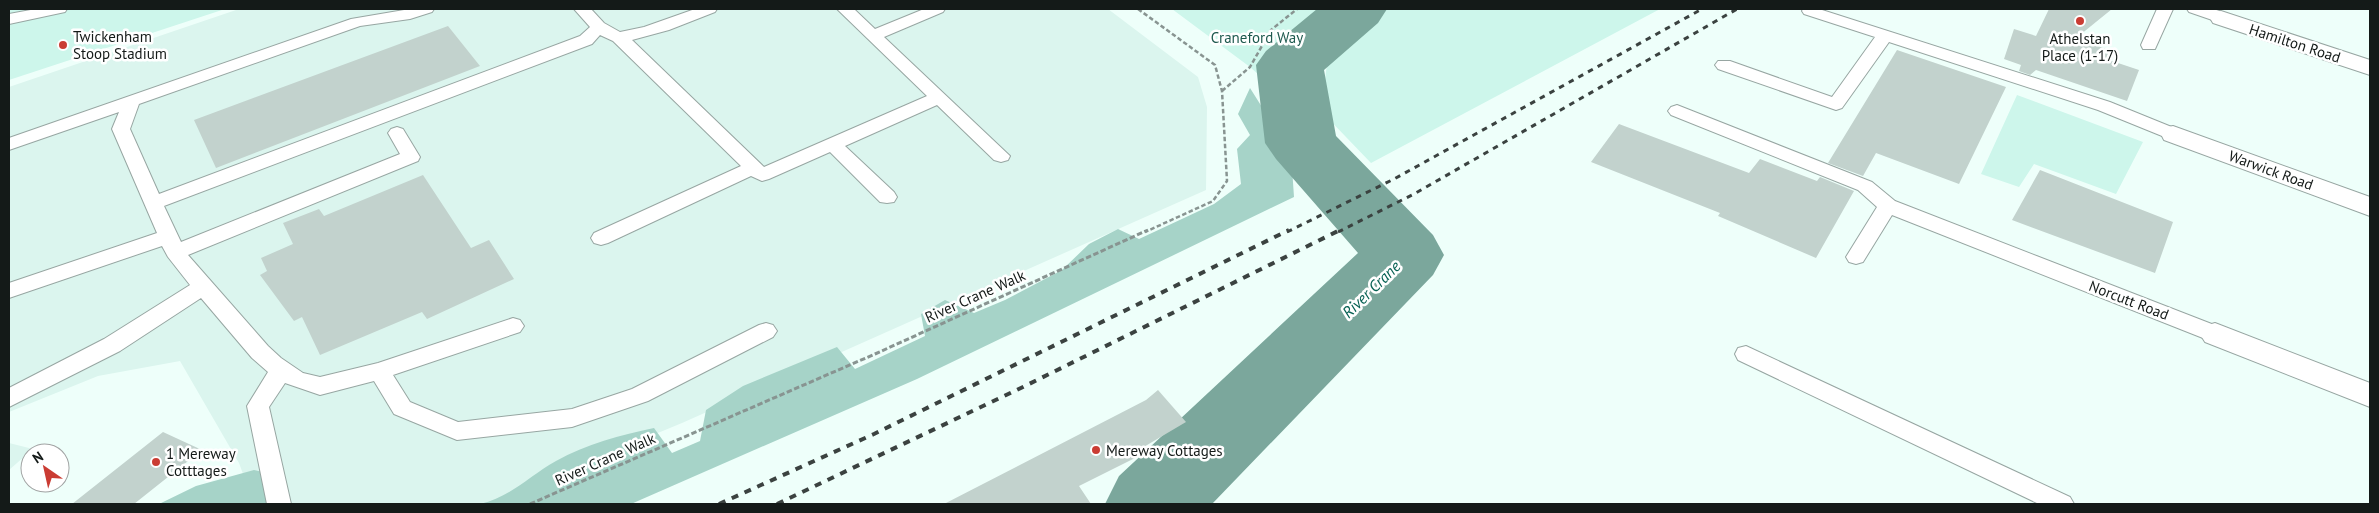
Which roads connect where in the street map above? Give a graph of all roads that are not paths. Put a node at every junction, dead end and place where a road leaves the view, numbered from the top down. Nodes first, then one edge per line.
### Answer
1 (59, 9) edge
2 (426, 9) edge
3 (582, 9) edge
4 (709, 9) edge
5 (845, 9) edge
6 (937, 9) edge
7 (2165, 9) edge
8 (2195, 9) edge
9 (1810, 11) dead end
10 (9, 18) edge
11 (2221, 18) joint
12 (599, 27) junction
13 (874, 35) junction
14 (1885, 35) junction
15 (619, 37) junction
16 (2149, 45) dead end
17 (1724, 65) dead end
18 (2370, 68) edge
19 (938, 98) junction
20 (132, 101) junction
21 (1676, 111) dead end
22 (397, 133) dead end
23 (2172, 134) joint
24 (9, 144) edge
25 (832, 144) junction
26 (1002, 156) dead end
27 (754, 167) junction
28 (887, 197) dead end
29 (153, 203) junction
30 (1888, 206) junction
31 (2370, 207) edge
32 (601, 238) dead end
33 (171, 244) junction
34 (1856, 257) dead end
35 (203, 287) junction
36 (9, 291) edge
37 (513, 326) dead end
38 (766, 331) dead end
39 (2216, 334) joint
40 (1746, 354) dead end
41 (281, 370) junction
42 (379, 371) junction
43 (2370, 395) edge
44 (9, 398) edge
45 (279, 504) edge
46 (2062, 504) edge

1 - 10 lane
2 - 20 lane
3 - 12 lane
4 - 15 lane
5 - 13 lane
6 - 13 lane
7 - 16 lane
8 - 11 lane
9 - 14 lane
11 - 18 street, Hamilton Road
12 - 15 lane
12 - 29 lane
13 - 19 lane
14 - 17 lane
14 - 23 lane
15 - 27 lane
19 - 25 lane
19 - 26 lane
20 - 24 lane
20 - 29 lane
21 - 30 lane, Norcutt Road
22 - 33 lane
23 - 31 street, Warwick Road
25 - 27 lane
25 - 28 lane
27 - 32 lane
29 - 33 lane
30 - 34 lane
30 - 39 lane, Norcutt Road
33 - 35 lane
33 - 36 lane
35 - 41 lane
35 - 44 lane
37 - 42 lane
38 - 42 lane
39 - 43 street, Norcutt Road
40 - 46 lane
41 - 42 lane
41 - 45 lane

